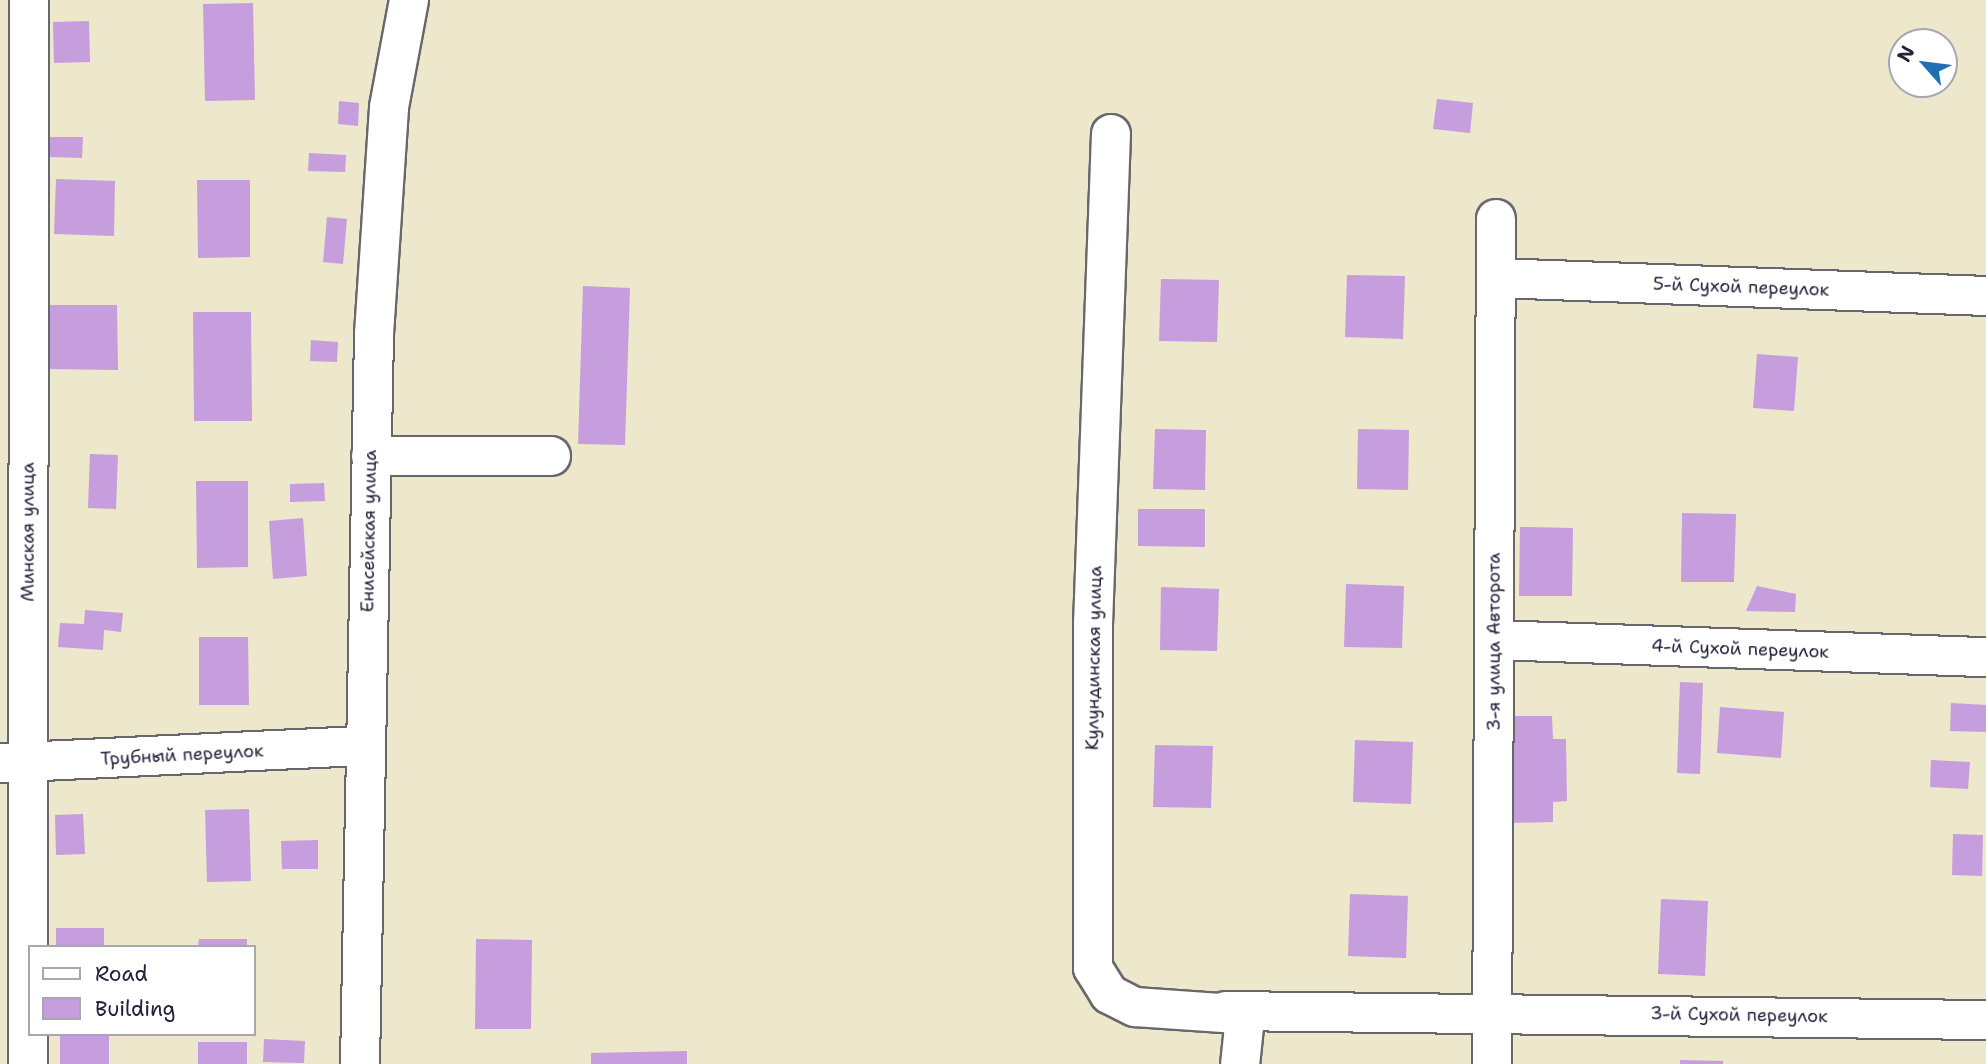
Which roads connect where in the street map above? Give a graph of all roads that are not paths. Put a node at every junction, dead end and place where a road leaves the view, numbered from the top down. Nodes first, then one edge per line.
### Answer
1 (29, 0) edge
2 (408, 0) edge
3 (1111, 134) dead end
4 (1496, 219) dead end
5 (1496, 278) junction
6 (1986, 296) edge
7 (371, 456) junction
8 (551, 456) dead end
9 (1494, 640) junction
10 (1986, 657) edge
11 (363, 747) junction
12 (14, 763) edge
13 (1226, 1011) junction
14 (1492, 1011) junction
15 (1986, 1020) edge
16 (28, 1064) edge
17 (360, 1064) edge
18 (1240, 1064) edge
19 (1492, 1064) edge

1 - 12 street, Минская улица
2 - 7 street, Енисейская улица
3 - 13 street, Кулундинская улица
4 - 5 street, 3-я улица Авторота
5 - 6 street, 5-й Сухой переулок
5 - 9 street, 3-я улица Авторота
7 - 8 street
7 - 11 street, Енисейская улица
9 - 10 street, 4-й Сухой переулок
9 - 14 street, 3-я улица Авторота
11 - 12 street, Трубный переулок
11 - 17 street, Енисейская улица
12 - 16 street, Минская улица
13 - 14 street, Кулундинская улица
13 - 18 street
14 - 15 street, 3-й Сухой переулок
14 - 19 street, 3-я улица Авторота

